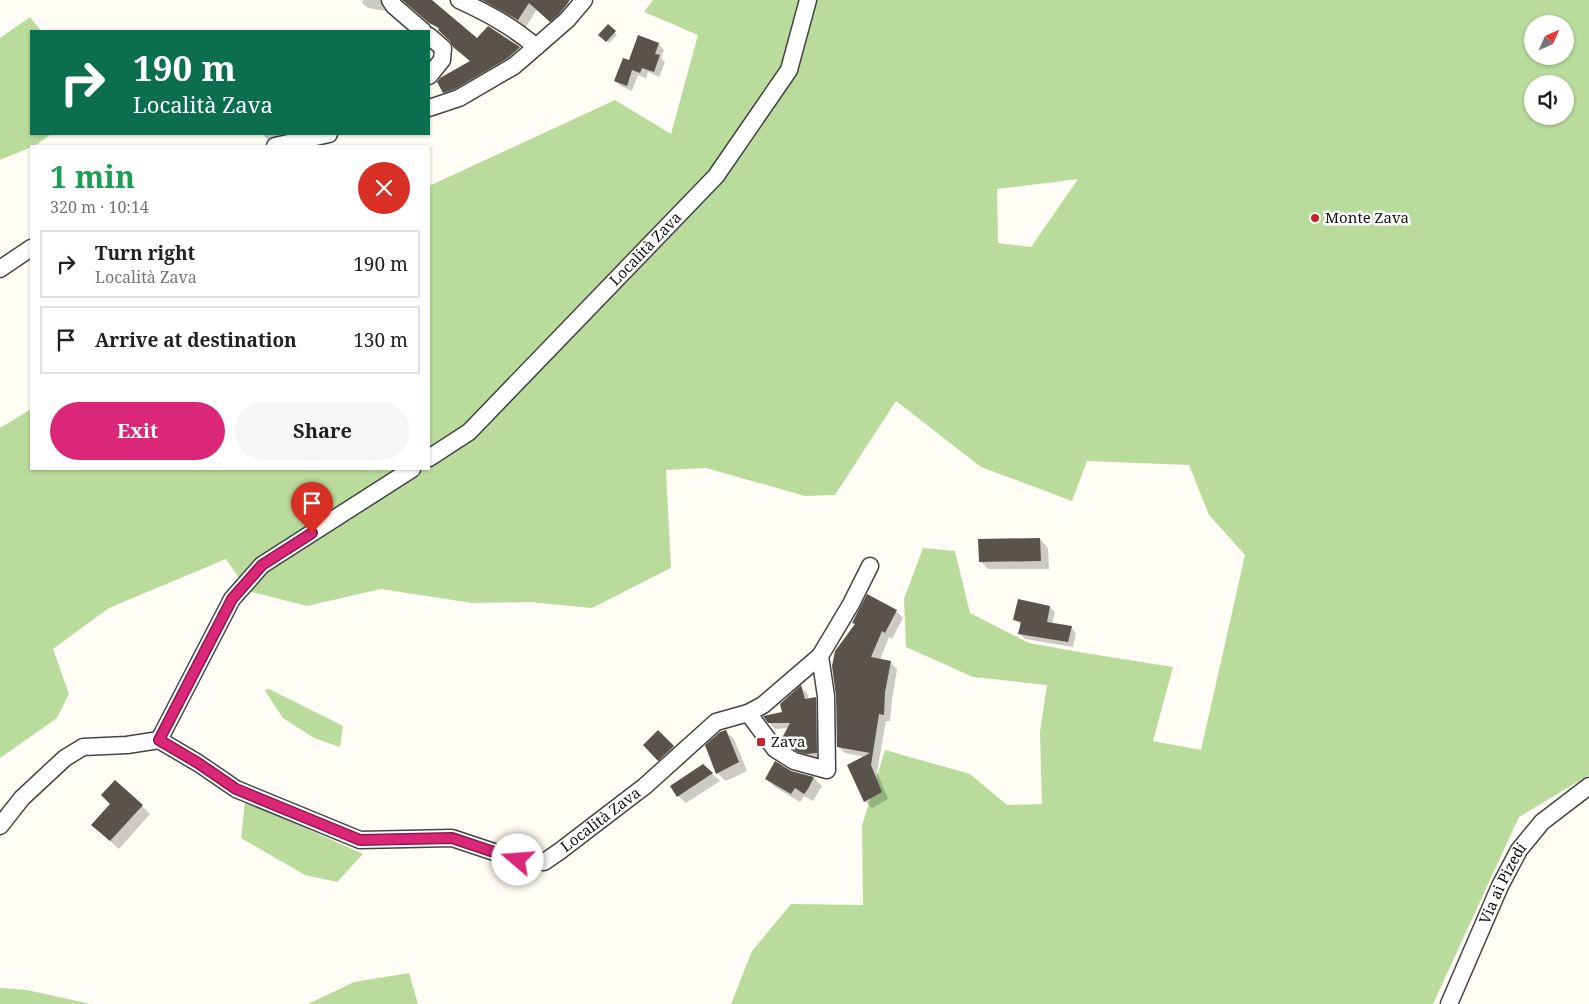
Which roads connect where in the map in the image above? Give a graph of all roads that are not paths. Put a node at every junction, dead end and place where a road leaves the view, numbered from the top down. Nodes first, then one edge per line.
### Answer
1 (390, 0) edge
2 (459, 0) edge
3 (584, 0) edge
4 (808, 0) edge
5 (422, 30) edge
6 (430, 37) edge
7 (536, 47) junction
8 (430, 75) edge
9 (430, 108) edge
10 (324, 135) edge
11 (280, 145) edge
12 (30, 249) edge
13 (0, 269) edge
14 (430, 457) edge
15 (410, 470) edge
16 (870, 566) dead end
17 (820, 656) junction
18 (748, 713) junction
19 (159, 740) junction
20 (1589, 786) edge
21 (0, 826) edge
22 (1449, 1004) edge

1 - 5 street
2 - 7 street
3 - 7 street
4 - 14 street, Località Zava
6 - 8 street
7 - 9 street
10 - 11 street
12 - 13 street
15 - 19 street
16 - 17 street, Località Zava
17 - 18 street, Località Zava
17 - 18 street
18 - 19 street, Località Zava
19 - 21 street
20 - 22 street, Via ai Pizedi

